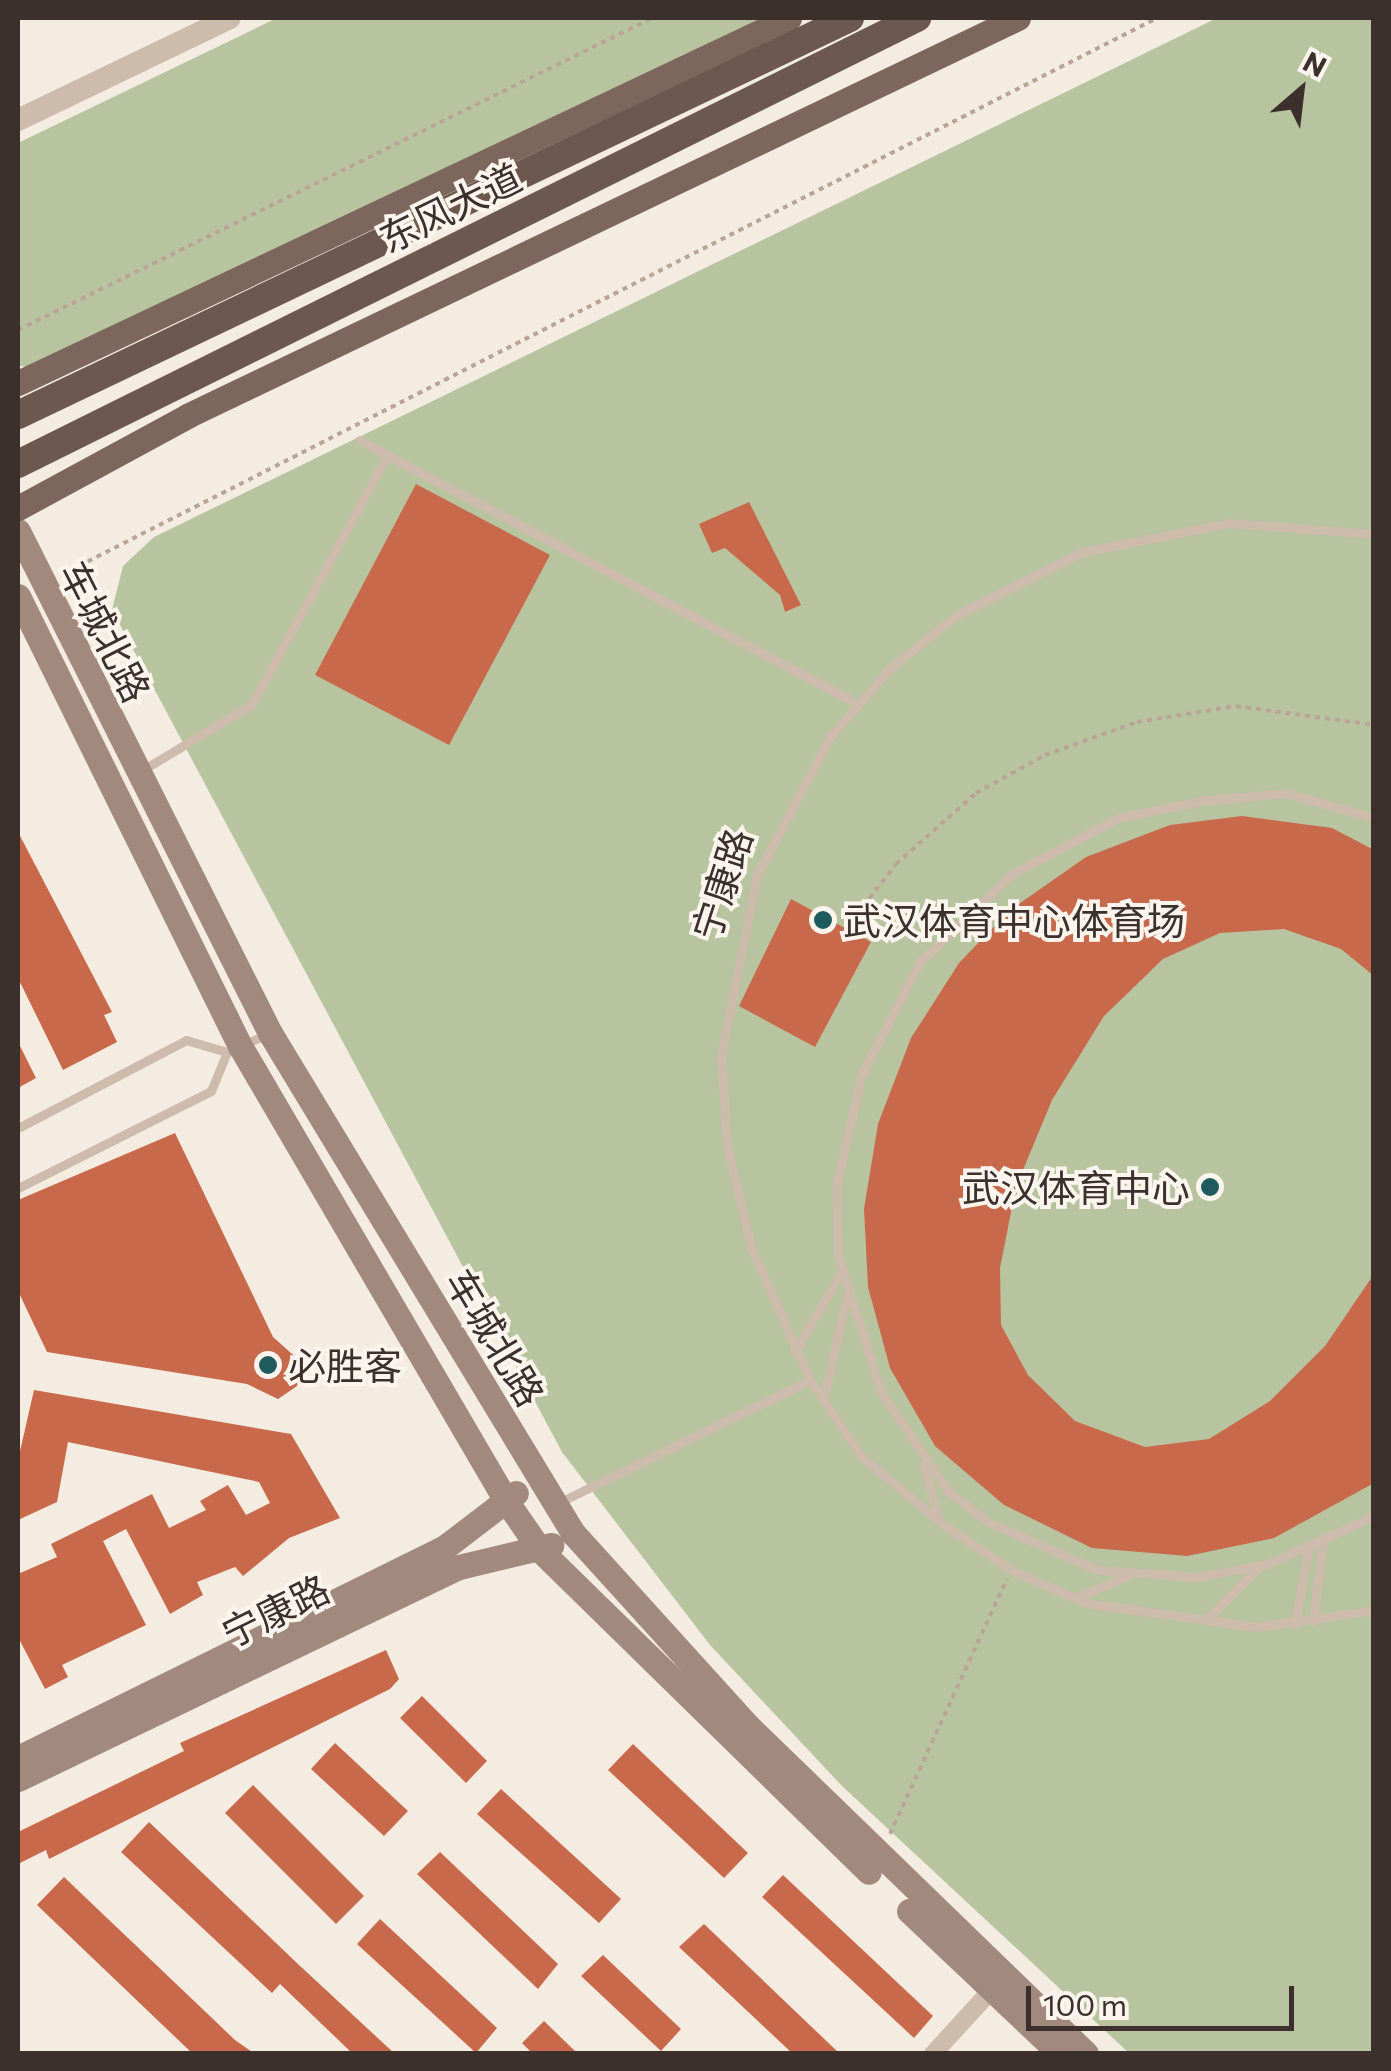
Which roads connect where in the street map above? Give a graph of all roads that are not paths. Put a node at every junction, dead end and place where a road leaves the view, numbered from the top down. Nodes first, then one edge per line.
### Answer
1 (230, 18) edge
2 (789, 18) edge
3 (850, 18) edge
4 (916, 18) edge
5 (1018, 18) edge
6 (18, 120) edge
7 (18, 382) edge
8 (18, 414) edge
9 (360, 440) dead end
10 (387, 454) junction
11 (18, 464) edge
12 (18, 508) edge
13 (18, 530) edge
14 (1374, 534) edge
15 (28, 591) edge
16 (858, 704) junction
17 (136, 774) junction
18 (1374, 818) edge
19 (270, 1033) junction
20 (234, 1049) junction
21 (18, 1128) edge
22 (18, 1188) edge
23 (842, 1271) junction
24 (847, 1294) junction
25 (795, 1352) junction
26 (810, 1380) junction
27 (824, 1400) junction
28 (922, 1457) junction
29 (538, 1480) junction
30 (505, 1499) junction
31 (555, 1504) junction
32 (1374, 1516) edge
33 (939, 1520) junction
34 (573, 1533) junction
35 (1323, 1540) junction
36 (1309, 1546) junction
37 (540, 1550) junction
38 (1260, 1565) junction
39 (1130, 1575) junction
40 (1074, 1598) junction
41 (1374, 1610) edge
42 (1206, 1620) junction
43 (1313, 1621) junction
44 (1296, 1624) junction
45 (18, 1758) edge
46 (18, 1779) edge
47 (998, 1983) junction
48 (933, 2054) edge
49 (1060, 2054) edge
50 (1086, 2054) edge

1 - 6 street
2 - 7 main road
3 - 8 highway, 东风大道
4 - 11 highway, 东风大道
5 - 12 main road
9 - 10 lane
10 - 16 lane
10 - 17 lane
13 - 15 main road, 车城北路
14 - 16 lane, 宁康路
15 - 17 main road, 车城北路
15 - 20 main road, 车城北路
16 - 25 lane, 宁康路
17 - 19 main road, 车城北路
18 - 23 lane
19 - 20 lane
19 - 29 main road, 车城北路
20 - 21 lane
20 - 22 lane
20 - 30 main road, 车城北路
23 - 24 lane
23 - 25 lane
24 - 27 lane
24 - 28 lane
25 - 26 lane, 宁康路
26 - 27 lane, 宁康路
26 - 31 lane
27 - 33 lane, 宁康路
28 - 33 lane
28 - 39 lane
29 - 30 main road
29 - 31 main road, 车城北路
30 - 37 main road, 车城北路
30 - 45 main road
31 - 34 main road, 车城北路
32 - 35 lane
33 - 40 lane, 宁康路
34 - 37 main road, 宁康路
34 - 47 main road, 车城北路
35 - 36 lane
35 - 43 lane
36 - 38 lane
36 - 44 lane
37 - 46 main road, 宁康路
37 - 47 main road, 车城北路
38 - 39 lane
38 - 42 lane
39 - 40 lane
40 - 42 lane, 宁康路
41 - 43 lane, 宁康路
42 - 44 lane, 宁康路
43 - 44 lane, 宁康路
47 - 48 street
47 - 49 main road, 车城北路
47 - 50 main road, 车城北路

